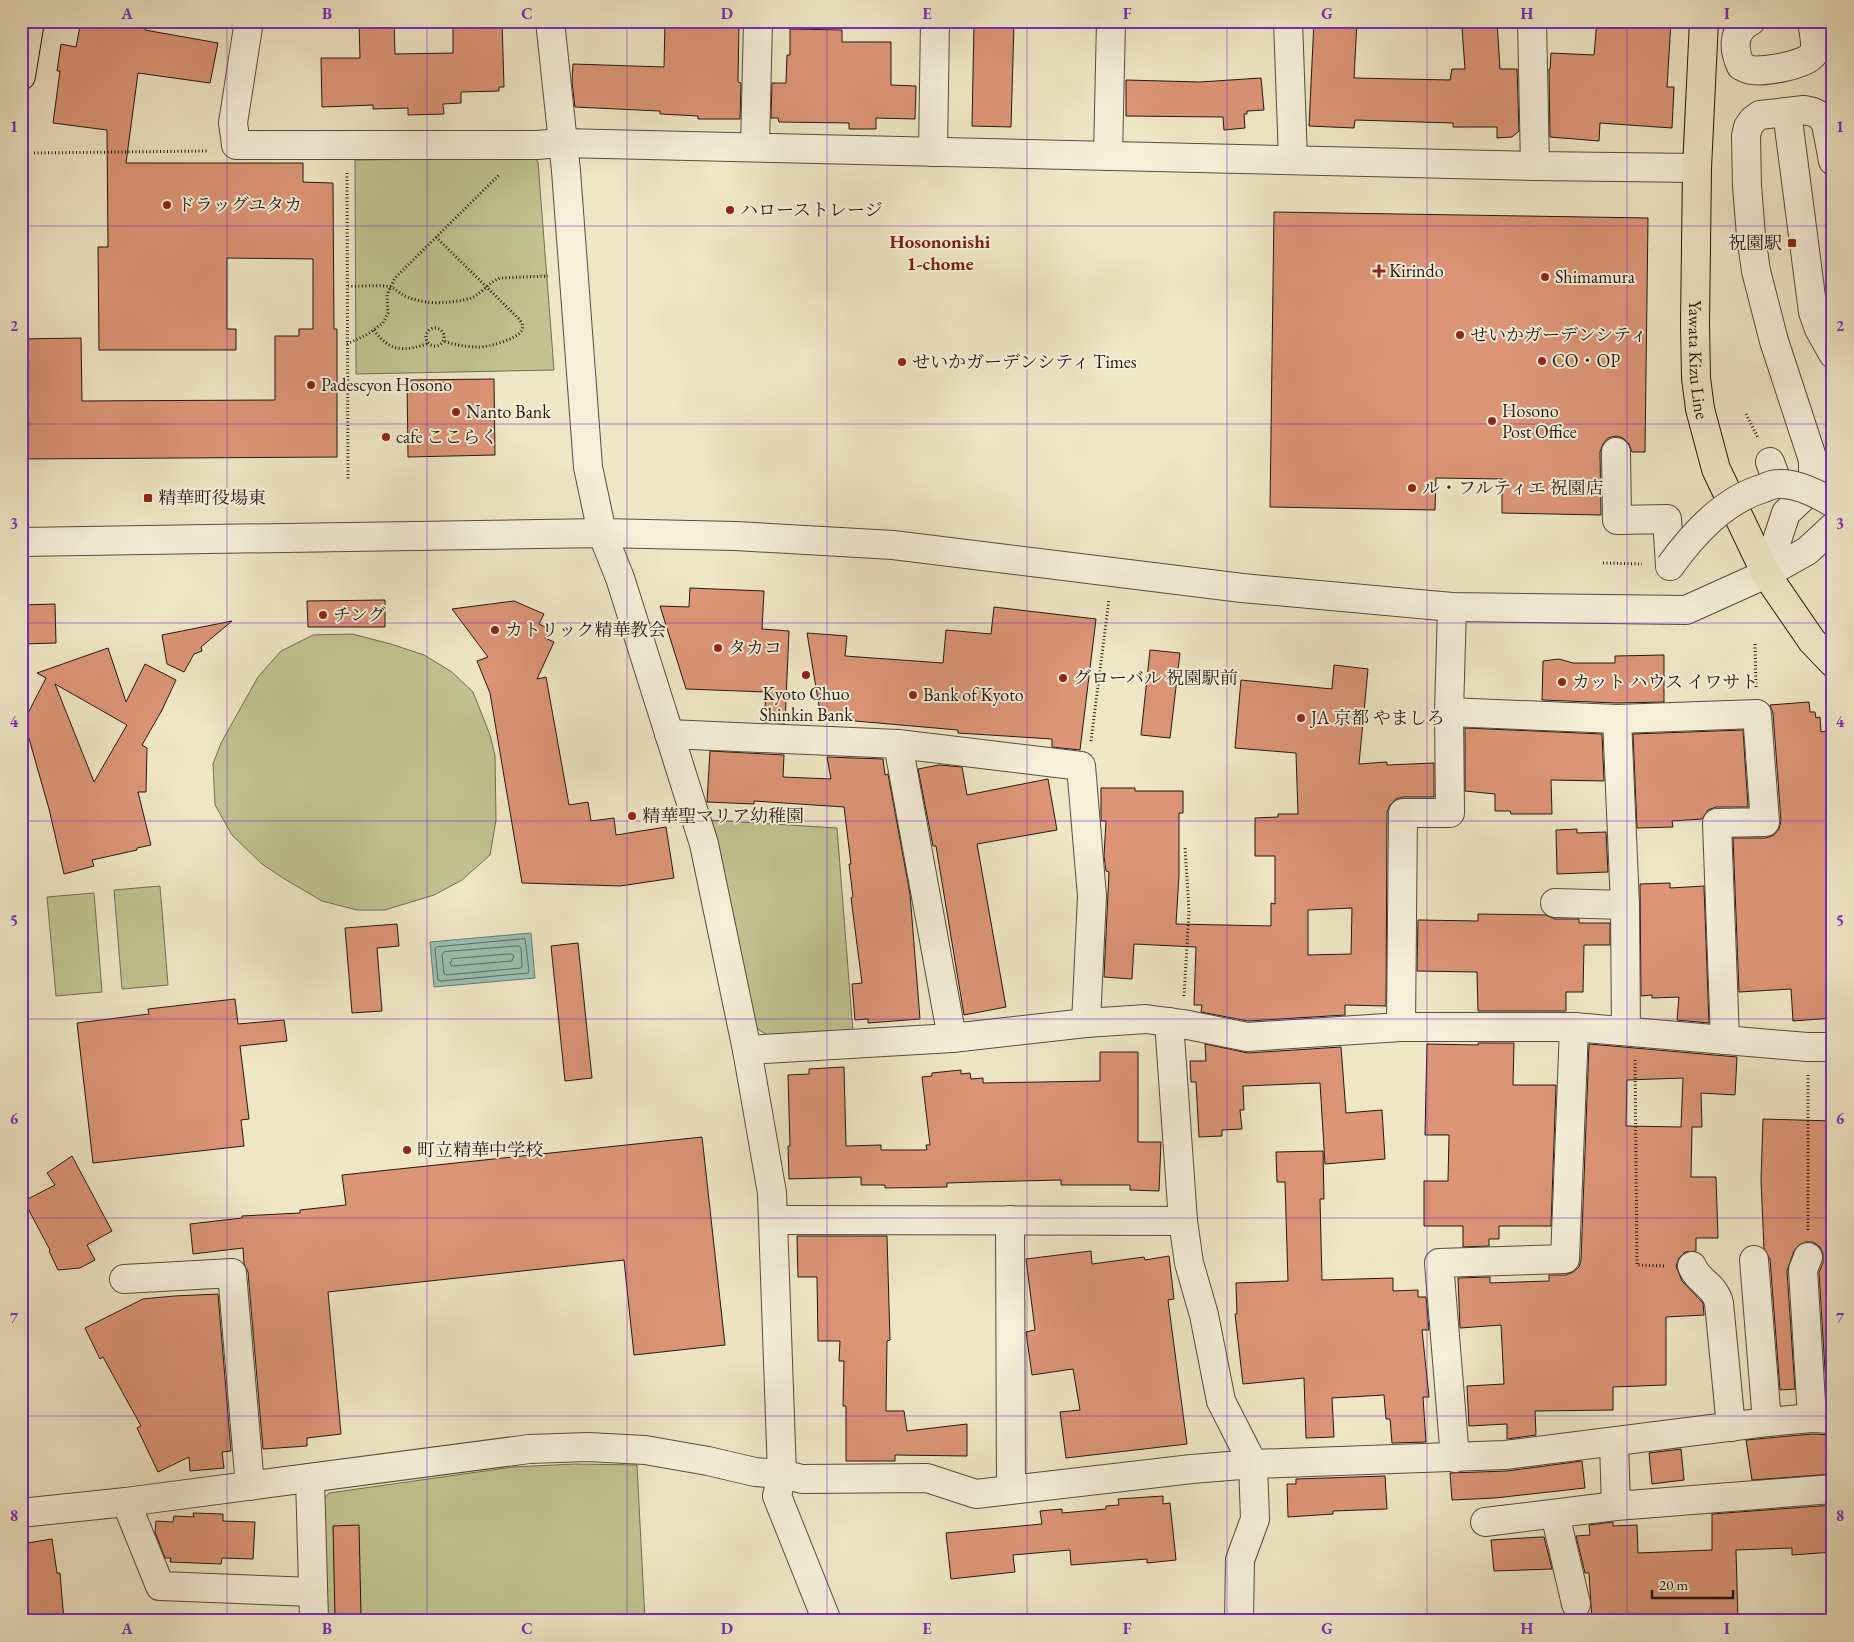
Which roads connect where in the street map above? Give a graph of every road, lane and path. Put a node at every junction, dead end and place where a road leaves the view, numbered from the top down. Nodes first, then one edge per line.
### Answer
1 (30, 21) edge
2 (249, 21) edge
3 (550, 21) edge
4 (758, 21) edge
5 (935, 21) edge
6 (1110, 21) edge
7 (1288, 21) edge
8 (1532, 21) edge
9 (1704, 21) edge
10 (1751, 21) edge
11 (1810, 26) edge
12 (21, 76) edge
13 (1787, 112) junction
14 (562, 142) junction
15 (236, 145) junction
16 (347, 145) junction
17 (756, 147) junction
18 (933, 152) junction
19 (34, 153) dead end
20 (1108, 156) junction
21 (1294, 159) junction
22 (1833, 161) edge
23 (1535, 166) junction
24 (1697, 168) junction
25 (507, 174) dead end
26 (436, 237) junction
27 (554, 276) dead end
28 (347, 286) junction
29 (390, 287) junction
30 (486, 288) junction
31 (374, 330) junction
32 (444, 341) junction
33 (347, 344) junction
34 (429, 344) junction
35 (1833, 354) edge
36 (1616, 452) dead end
37 (348, 480) dead end
38 (1833, 503) edge
39 (1833, 527) edge
40 (602, 533) junction
41 (21, 542) edge
42 (1603, 563) dead end
43 (1670, 566) junction
44 (1113, 572) junction
45 (1766, 574) junction
46 (1452, 607) junction
47 (1755, 644) dead end
48 (1833, 663) edge
49 (1449, 712) junction
50 (1757, 714) junction
51 (1617, 719) junction
52 (669, 734) junction
53 (898, 744) junction
54 (1081, 766) junction
55 (1185, 847) dead end
56 (1555, 903) dead end
57 (1625, 906) junction
58 (1086, 1023) junction
59 (1176, 1023) junction
60 (1401, 1027) junction
61 (1574, 1027) junction
62 (1630, 1032) junction
63 (952, 1038) junction
64 (1724, 1040) junction
65 (1820, 1047) edge
66 (747, 1050) junction
67 (773, 1220) junction
68 (1010, 1220) junction
69 (1183, 1221) junction
70 (1808, 1257) joint
71 (1754, 1260) dead end
72 (1692, 1266) joint
73 (124, 1279) dead end
74 (1822, 1418) edge
75 (1767, 1422) junction
76 (1731, 1427) junction
77 (1614, 1443) junction
78 (1455, 1458) junction
79 (1253, 1464) junction
80 (782, 1474) junction
81 (310, 1478) junction
82 (250, 1486) junction
83 (1833, 1489) edge
84 (1012, 1490) junction
85 (126, 1502) junction
86 (1616, 1506) junction
87 (21, 1513) edge
88 (1555, 1514) junction
89 (1486, 1522) dead end
90 (313, 1592) junction
91 (1576, 1604) dead end
92 (314, 1621) edge
93 (827, 1621) edge
94 (1239, 1621) edge

1 - 12 main road
2 - 15 street
3 - 14 street
4 - 17 street
5 - 18 street
6 - 20 street
7 - 21 street
8 - 23 street
9 - 24 main road, Yawata Kizu Line
10 - 11 street
13 - 22 street
13 - 35 street
13 - 45 street
14 - 16 street
14 - 17 street
14 - 40 street
15 - 16 street
15 - 19 path
16 - 28 path
17 - 18 street
18 - 20 street
20 - 21 street
21 - 23 street
23 - 24 street
24 - 45 main road, Yawata Kizu Line
25 - 26 path
26 - 29 path
26 - 30 path
27 - 30 path
28 - 29 path
28 - 33 path
29 - 30 path
29 - 31 path
30 - 32 path
31 - 33 path
31 - 34 path
32 - 34 path
32 - 34 path
33 - 37 path
36 - 43 street
38 - 43 street, bridge
39 - 45 street
40 - 41 street
40 - 44 street
40 - 52 street
42 - 43 path
44 - 46 street
44 - 54 path
45 - 46 street
45 - 48 main road, Yawata Kizu Line
46 - 49 street
47 - 50 path
49 - 51 street
49 - 60 street
50 - 51 street
50 - 64 street
51 - 57 street
52 - 53 street
52 - 66 street
53 - 54 street
53 - 63 street
54 - 58 street
55 - 59 path
56 - 57 street
57 - 62 street
58 - 59 street
58 - 63 street
59 - 60 street
59 - 69 street
60 - 61 street
61 - 62 street
61 - 78 street
62 - 64 street
62 - 72 path
63 - 66 street
64 - 65 street
65 - 70 path
66 - 67 street
67 - 68 street
67 - 80 street
68 - 69 street
68 - 84 street
69 - 79 street
70 - 74 street
71 - 75 street
72 - 76 street
73 - 82 street
74 - 75 street
75 - 76 street
76 - 77 street
77 - 78 street
77 - 86 street
78 - 79 street
79 - 84 street
79 - 94 street
80 - 81 street
80 - 84 street
80 - 93 street
81 - 82 street
81 - 90 street
82 - 85 street
83 - 86 street
85 - 87 street
85 - 90 street
86 - 88 street
88 - 89 street
88 - 91 street
90 - 92 street

